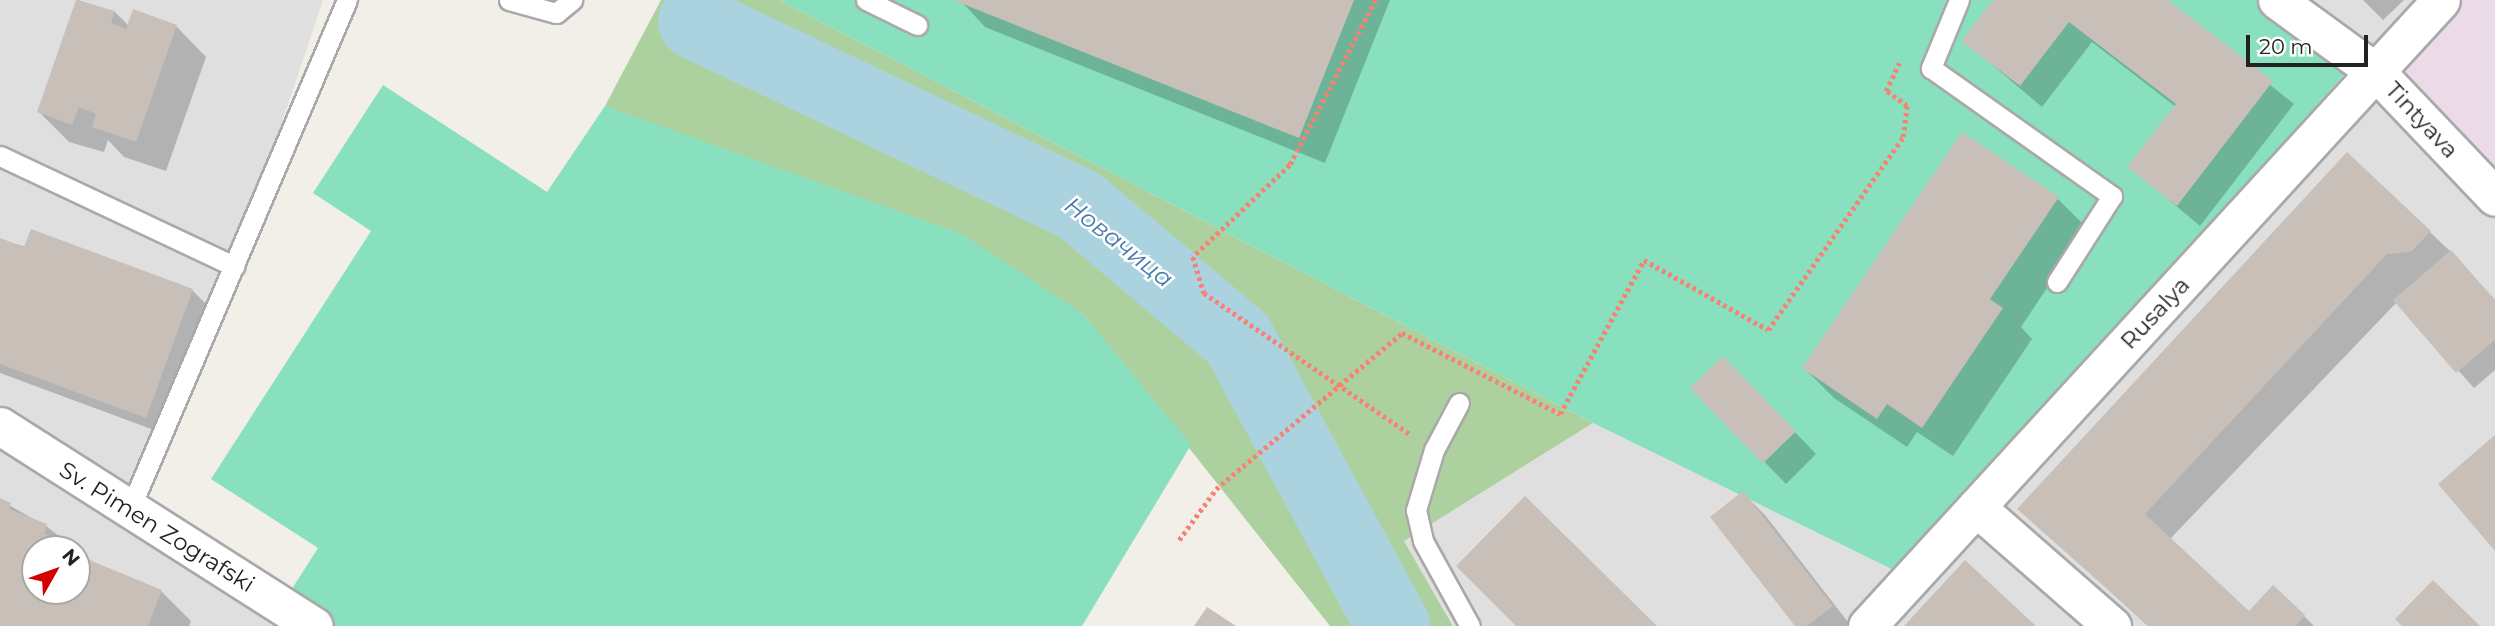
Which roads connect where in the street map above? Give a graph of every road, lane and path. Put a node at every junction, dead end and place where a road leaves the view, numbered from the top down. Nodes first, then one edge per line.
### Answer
1 (348, 0) edge
2 (509, 0) edge
3 (572, 0) edge
4 (866, 0) edge
5 (1376, 0) edge
6 (1959, 0) edge
7 (2277, 0) edge
8 (2441, 0) edge
9 (917, 25) dead end
10 (1902, 57) dead end
11 (2377, 73) junction
12 (0, 156) edge
13 (2495, 197) edge
14 (234, 266) junction
15 (2057, 282) dead end
16 (1338, 387) junction
17 (1459, 403) dead end
18 (1391, 422) dead end
19 (0, 426) edge
20 (1976, 507) junction
21 (130, 511) junction
22 (1178, 540) dead end
23 (314, 626) edge
24 (1470, 626) edge
25 (1867, 626) edge
26 (2112, 626) edge

1 - 14 lane
2 - 3 lane
4 - 9 lane
5 - 16 path
6 - 15 lane
7 - 11 street, Tintyava
8 - 11 street, Rusalya
10 - 16 path
11 - 13 street, Tintyava
11 - 20 street, Rusalya
12 - 14 lane
14 - 21 lane
16 - 18 path
16 - 22 path
17 - 24 lane
19 - 21 street, Sv. Pimen Zografski
20 - 25 street, Rusalya
20 - 26 street
21 - 23 street, Sv. Pimen Zografski

